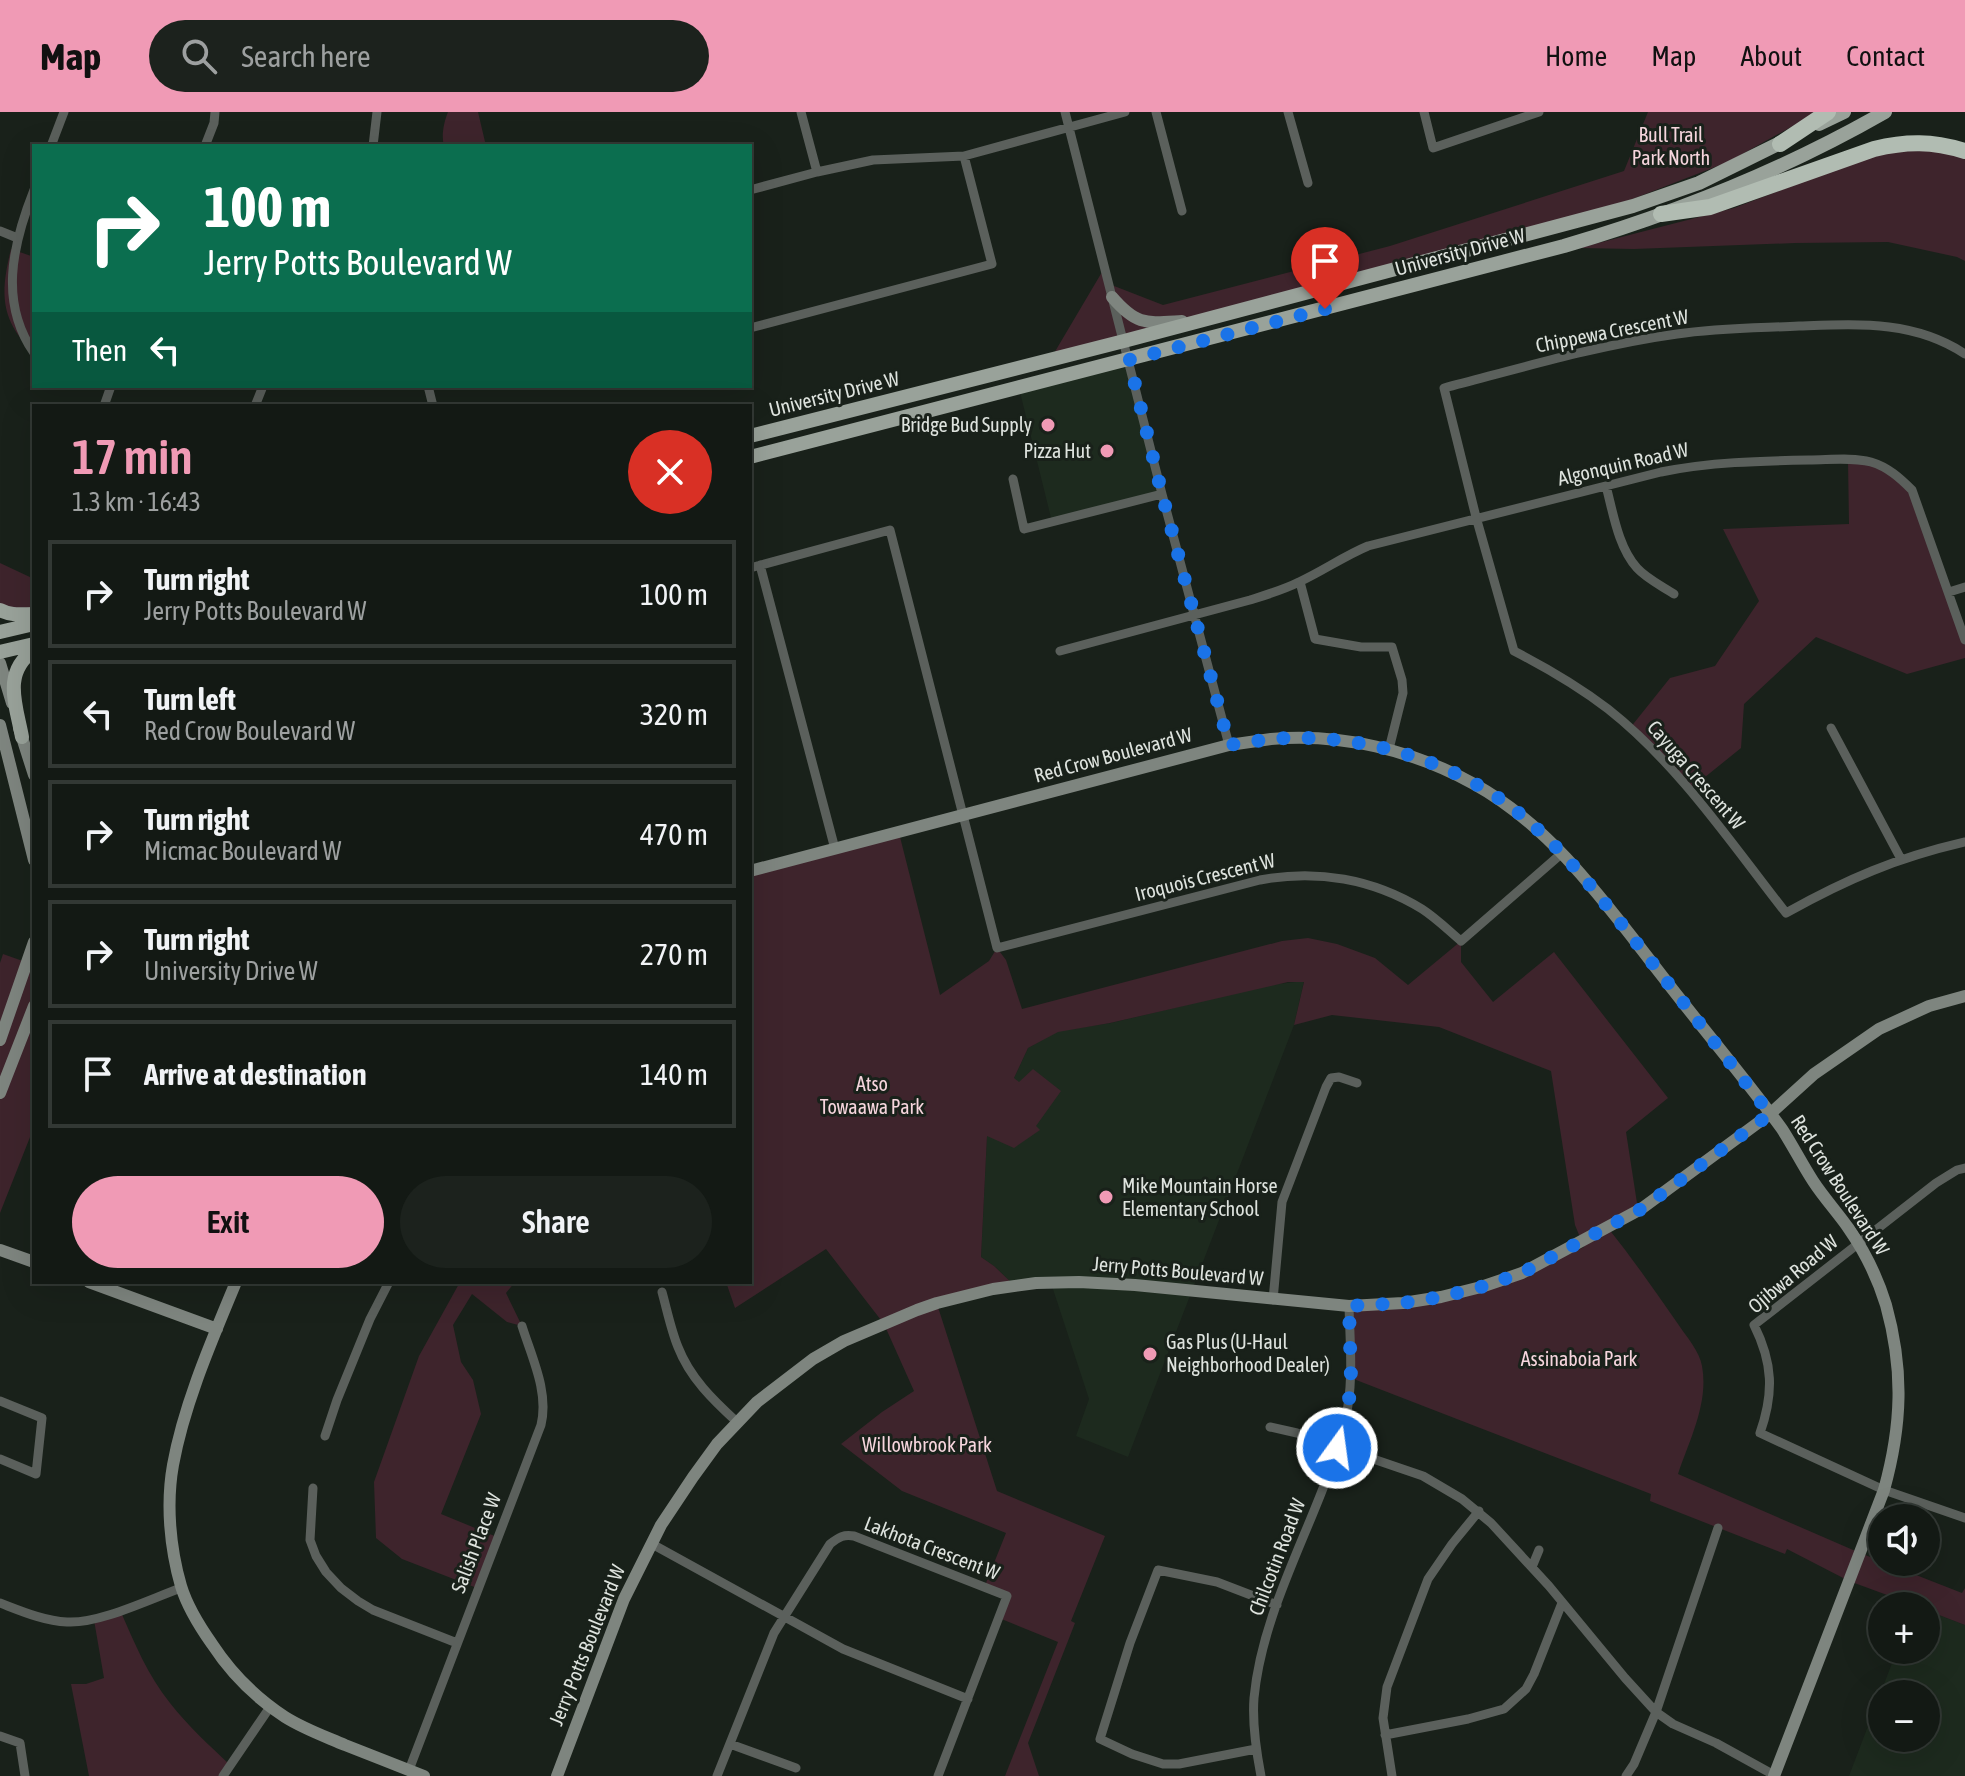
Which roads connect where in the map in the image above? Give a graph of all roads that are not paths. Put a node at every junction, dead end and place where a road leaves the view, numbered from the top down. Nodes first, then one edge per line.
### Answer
1 (64, 112) edge
2 (215, 112) edge
3 (377, 112) edge
4 (801, 112) edge
5 (1065, 112) edge
6 (1125, 112) edge
7 (1156, 112) edge
8 (1288, 112) edge
9 (1424, 112) edge
10 (1539, 112) edge
11 (1828, 112) edge
12 (1844, 112) edge
13 (1885, 112) edge
14 (1068, 127) junction
15 (52, 144) edge
16 (206, 144) edge
17 (373, 144) edge
18 (1780, 144) junction
19 (1965, 151) edge
20 (964, 156) junction
21 (817, 172) junction
22 (1308, 183) dead end
23 (752, 189) edge
24 (32, 195) edge
25 (1182, 211) dead end
26 (1661, 214) junction
27 (0, 231) edge
28 (15, 237) junction
29 (2, 278) edge
30 (1112, 297) junction
31 (6, 318) dead end
32 (1201, 320) junction
33 (752, 327) edge
34 (1124, 341) junction
35 (32, 351) edge
36 (1965, 354) edge
37 (1129, 360) junction
38 (752, 435) edge
39 (752, 456) edge
40 (1013, 479) dead end
41 (1606, 486) junction
42 (1162, 494) junction
43 (1476, 517) junction
44 (755, 566) edge
45 (1300, 582) junction
46 (1965, 587) edge
47 (1949, 592) junction
48 (1674, 594) dead end
49 (0, 610) edge
50 (32, 614) edge
51 (1194, 615) junction
52 (32, 624) edge
53 (0, 632) edge
54 (1965, 640) edge
55 (32, 644) edge
56 (1060, 651) dead end
57 (0, 652) edge
58 (32, 652) edge
59 (0, 663) edge
60 (0, 725) edge
61 (1831, 728) dead end
62 (22, 737) junction
63 (1229, 745) junction
64 (1389, 749) junction
65 (32, 769) edge
66 (964, 816) junction
67 (1965, 842) edge
68 (835, 849) junction
69 (32, 852) edge
70 (1561, 854) junction
71 (1901, 859) junction
72 (752, 870) edge
73 (32, 948) edge
74 (1965, 996) edge
75 (32, 1011) edge
76 (0, 1040) edge
77 (1357, 1083) dead end
78 (0, 1093) edge
79 (1770, 1114) junction
80 (1965, 1168) edge
81 (1858, 1243) junction
82 (1, 1249) edge
83 (32, 1261) edge
84 (94, 1284) edge
85 (235, 1284) edge
86 (388, 1284) edge
87 (662, 1292) dead end
88 (1273, 1300) junction
89 (1349, 1306) junction
90 (522, 1326) dead end
91 (217, 1329) junction
92 (0, 1401) edge
93 (737, 1422) junction
94 (1270, 1427) dead end
95 (325, 1436) dead end
96 (1337, 1448) junction
97 (0, 1459) edge
98 (313, 1488) dead end
99 (1884, 1490) junction
100 (1479, 1511) junction
101 (1965, 1518) edge
102 (1718, 1528) dead end
103 (652, 1544) junction
104 (1539, 1550) dead end
105 (1532, 1567) junction
106 (181, 1588) junction
107 (0, 1603) edge
108 (1562, 1603) junction
109 (1277, 1605) junction
110 (783, 1617) junction
111 (457, 1643) junction
112 (968, 1699) junction
113 (270, 1707) junction
114 (1656, 1712) junction
115 (1385, 1735) junction
116 (0, 1736) edge
117 (730, 1744) junction
118 (1256, 1749) junction
119 (796, 1768) dead end
120 (409, 1770) junction
121 (25, 1776) edge
122 (223, 1776) edge
123 (424, 1776) edge
124 (557, 1776) edge
125 (717, 1776) edge
126 (938, 1776) edge
127 (1261, 1776) edge
128 (1392, 1776) edge
129 (1626, 1776) edge
130 (1774, 1776) edge

1 - 15 street
2 - 16 street
3 - 17 street
4 - 21 street
5 - 14 street
6 - 14 street
7 - 25 street
8 - 22 street
9 - 10 street
11 - 18 highway
12 - 18 main road, University Drive W
13 - 26 main road, University Drive W
14 - 20 street
14 - 30 street
18 - 32 main road, University Drive W
19 - 26 highway
20 - 21 street
20 - 33 street
21 - 23 street
24 - 28 street
26 - 37 main road, University Drive W
27 - 28 street
28 - 29 street
30 - 32 street
30 - 34 street
31 - 35 street
32 - 34 main road, University Drive W
34 - 37 street
34 - 38 main road, University Drive W
36 - 43 street, Chippewa Crescent W
37 - 39 main road, University Drive W
37 - 42 street
40 - 42 street
41 - 43 street, Algonquin Road W
41 - 47 street, Algonquin Road W
41 - 48 street
42 - 51 street
43 - 45 street, Algonquin Road W
43 - 71 street, Cayuga Crescent W
44 - 66 street
44 - 68 street
45 - 51 street, Algonquin Road W
45 - 64 street
46 - 47 street
47 - 54 street, Algonquin Road W
49 - 50 main road
51 - 56 street, Algonquin Road W
51 - 63 street
52 - 53 main road
55 - 57 main road
58 - 62 main road
59 - 62 street
60 - 69 street
61 - 71 street
62 - 65 street
63 - 64 street, Red Crow Boulevard W
63 - 66 street, Red Crow Boulevard W
64 - 70 street, Red Crow Boulevard W
66 - 68 street, Red Crow Boulevard W
66 - 70 street, Iroquois Crescent W
67 - 71 street, Cayuga Crescent W
68 - 72 street, Red Crow Boulevard W
70 - 79 street, Red Crow Boulevard W
73 - 76 street
74 - 79 street, Jerry Potts Boulevard W
75 - 78 street
77 - 88 street
79 - 81 street, Red Crow Boulevard W
79 - 89 street, Jerry Potts Boulevard W
80 - 81 street, Ojibwa Road W
81 - 99 street, Red Crow Boulevard W
81 - 99 street, Ojibwa Road W
82 - 83 street
84 - 91 street
85 - 91 street
86 - 95 street
87 - 93 street
88 - 89 street, Jerry Potts Boulevard W
88 - 93 street, Jerry Potts Boulevard W
89 - 96 street, Chilcotin Road W
90 - 111 street, Salish Place W
91 - 106 street
92 - 97 street
93 - 103 street, Jerry Potts Boulevard W
94 - 96 street
96 - 100 street
96 - 109 street, Chilcotin Road W
98 - 111 street
99 - 101 street, Ojibwa Road W
99 - 130 street, Red Crow Boulevard W
100 - 105 street
100 - 115 street
102 - 114 street
103 - 110 street
103 - 124 street, Jerry Potts Boulevard W
104 - 105 street
105 - 108 street
106 - 107 street
106 - 113 street
108 - 114 street
108 - 115 street
109 - 118 street, Chilcotin Road W
109 - 118 street
110 - 112 street
110 - 112 street, Lakhota Crescent W
110 - 117 street, Lakhota Crescent W
111 - 120 street, Salish Place W
112 - 126 street, Lakhota Crescent W
113 - 120 street
113 - 122 street
114 - 129 street
114 - 130 street
115 - 128 street
116 - 121 street
117 - 119 street
117 - 125 street, Lakhota Crescent W
118 - 127 street, Chilcotin Road W
120 - 123 street

